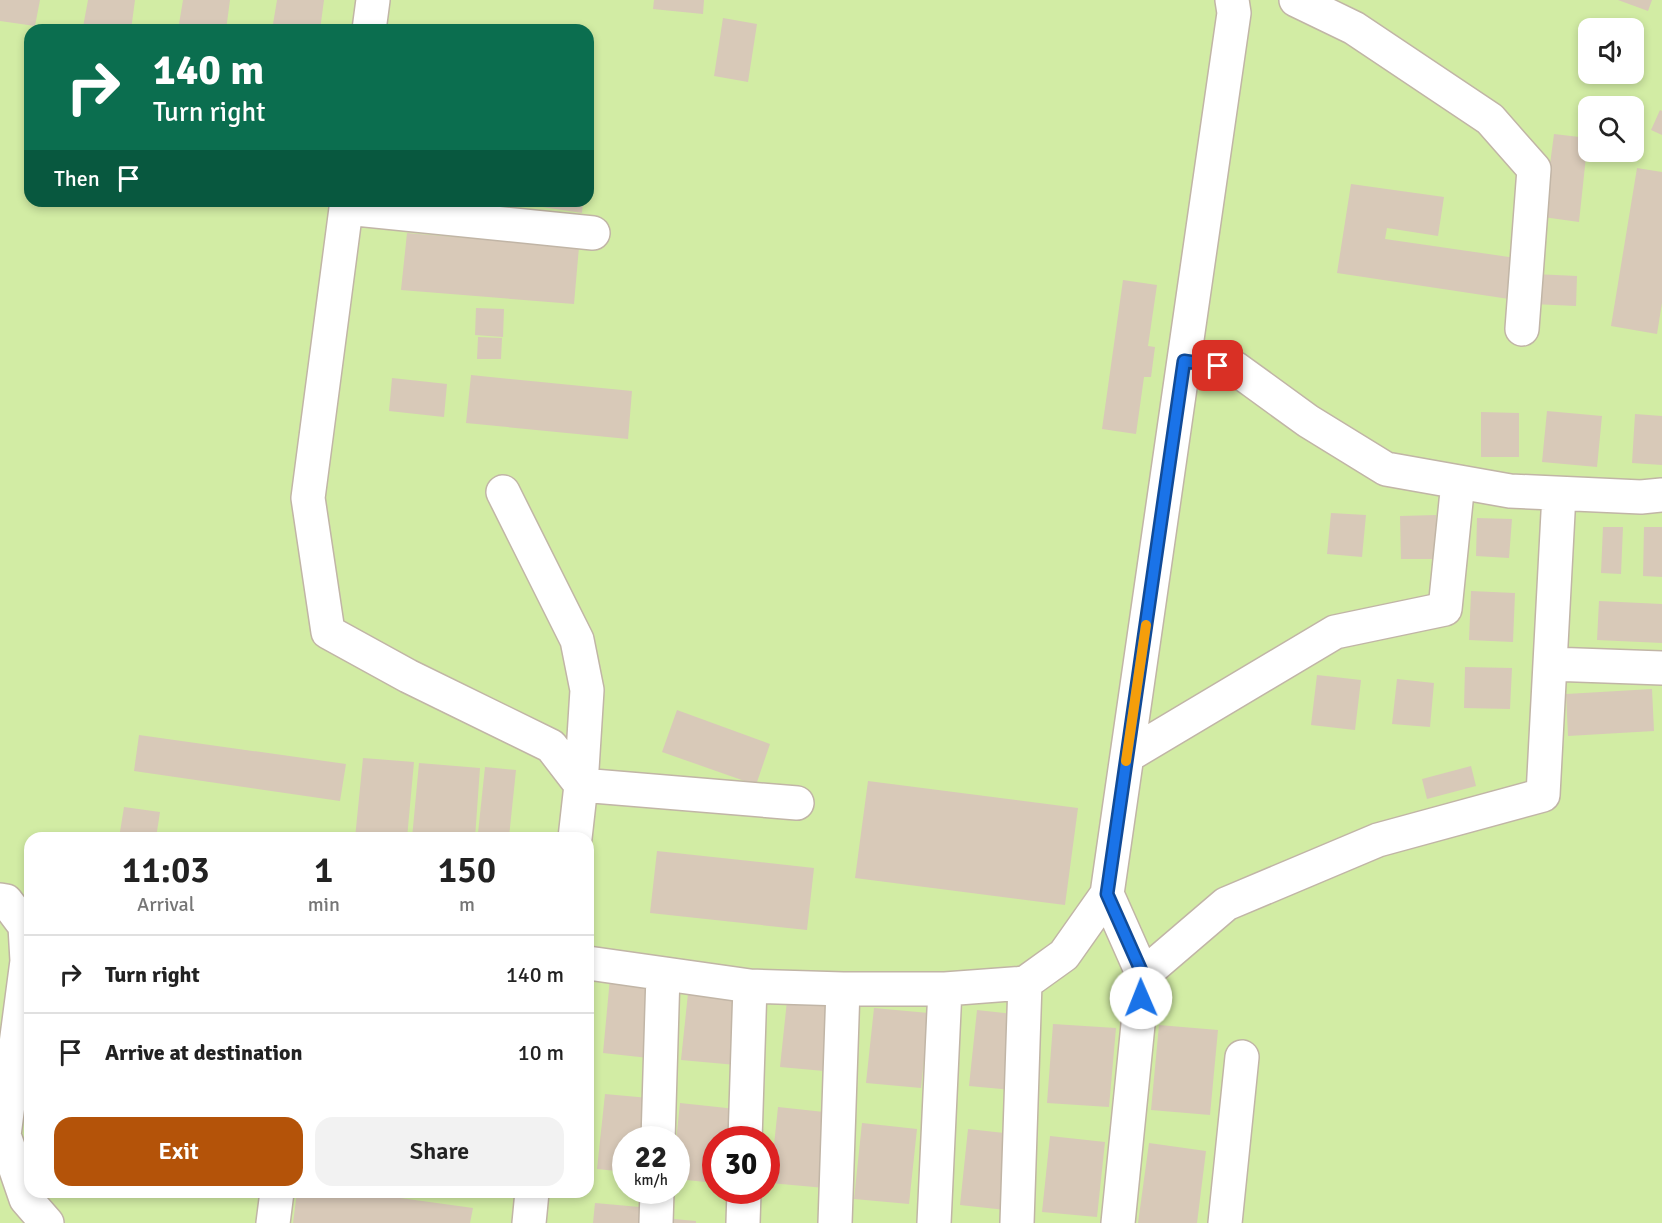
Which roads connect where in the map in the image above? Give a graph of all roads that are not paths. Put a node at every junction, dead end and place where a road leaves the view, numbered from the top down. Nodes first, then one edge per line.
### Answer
1 (373, 0) edge
2 (1232, 0) edge
3 (1296, 0) edge
4 (370, 24) edge
5 (346, 207) edge
6 (364, 207) edge
7 (593, 233) dead end
8 (1522, 329) dead end
9 (1184, 361) junction
10 (1458, 482) junction
11 (503, 492) dead end
12 (1559, 494) junction
13 (1662, 495) edge
14 (1550, 664) junction
15 (1662, 668) edge
16 (1127, 756) junction
17 (581, 785) junction
18 (797, 803) dead end
19 (576, 832) edge
20 (1107, 894) junction
21 (0, 900) edge
22 (24, 925) edge
23 (594, 964) edge
24 (663, 974) junction
25 (1143, 975) junction
26 (1025, 982) junction
27 (24, 984) edge
28 (750, 986) junction
29 (945, 988) junction
30 (843, 989) junction
31 (1242, 1057) dead end
32 (658, 1126) edge
33 (745, 1126) edge
34 (276, 1198) edge
35 (531, 1198) edge
36 (24, 1202) edge
37 (657, 1204) edge
38 (744, 1204) edge
39 (273, 1223) edge
40 (529, 1223) edge
41 (656, 1223) edge
42 (743, 1223) edge
43 (835, 1223) edge
44 (934, 1223) edge
45 (1017, 1223) edge
46 (1118, 1223) edge
47 (1225, 1223) edge

1 - 4 street
2 - 9 street
3 - 8 street
5 - 17 street
6 - 7 street
9 - 10 street
9 - 16 street
10 - 12 street
10 - 16 street
11 - 17 street
12 - 13 street
12 - 14 street
14 - 15 street
14 - 25 street
16 - 20 street
17 - 18 street
17 - 19 street
20 - 25 street
20 - 26 street
21 - 22 street
23 - 24 street
24 - 28 street
24 - 32 street
25 - 46 street
26 - 29 street
26 - 45 street
27 - 36 street
28 - 30 street
28 - 33 street
29 - 30 street
29 - 44 street
30 - 43 street
31 - 47 street
34 - 39 street
35 - 40 street
37 - 41 street
38 - 42 street

